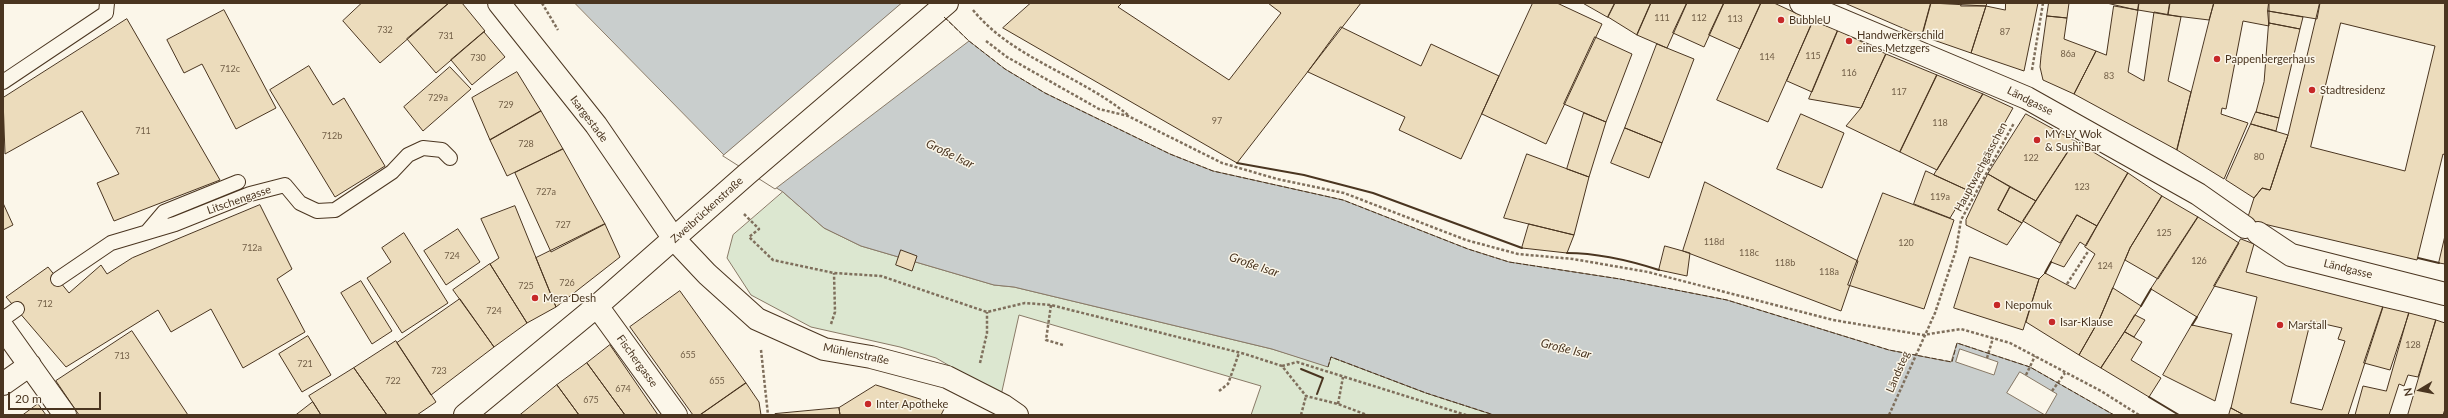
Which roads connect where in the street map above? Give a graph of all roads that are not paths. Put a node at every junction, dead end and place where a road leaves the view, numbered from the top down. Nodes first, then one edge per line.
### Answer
1 (107, 3) edge
2 (499, 3) edge
3 (1801, 3) edge
4 (943, 7) edge
5 (3, 82) edge
6 (450, 158) dead end
7 (238, 182) dead end
8 (147, 232) junction
9 (674, 239) junction
10 (58, 279) dead end
11 (2445, 294) edge
12 (597, 306) junction
13 (17, 309) dead end
14 (3, 319) edge
15 (3, 328) edge
16 (30, 365) junction
17 (3, 384) edge
18 (65, 415) edge
19 (465, 415) edge
20 (676, 415) edge
21 (1017, 415) edge

1 - 5 lane
2 - 9 street, Isargestade
3 - 11 street, Ländgasse
4 - 9 street, Zweibrückenstraße
6 - 8 lane, Litschengasse
7 - 8 lane
8 - 10 lane, Litschengasse
9 - 12 street, Zweibrückenstraße
9 - 21 street, Mühlenstraße
12 - 19 street, Zweibrückenstraße
12 - 20 street, Fischergasse
13 - 14 lane
15 - 16 street
16 - 17 street
16 - 18 street

